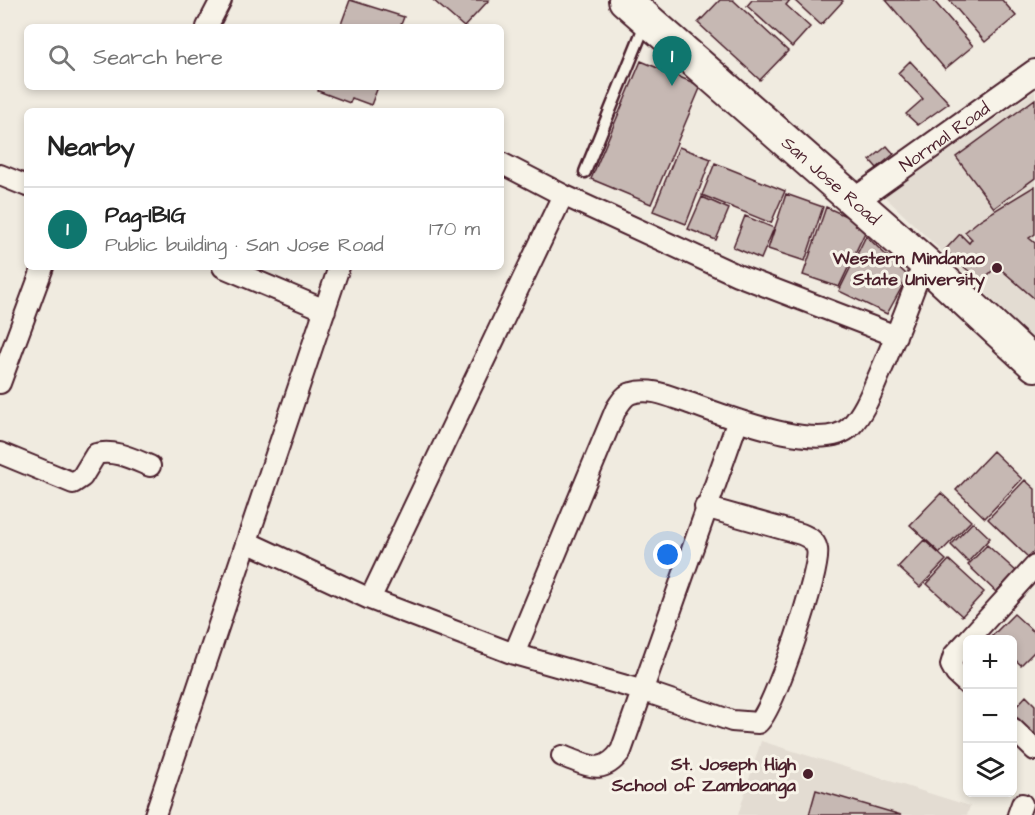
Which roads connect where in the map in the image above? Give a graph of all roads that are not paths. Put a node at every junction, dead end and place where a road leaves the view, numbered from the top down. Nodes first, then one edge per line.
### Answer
1 (221, 0) edge
2 (636, 10) edge
3 (209, 24) edge
4 (1035, 72) edge
5 (504, 165) edge
6 (585, 172) dead end
7 (0, 175) edge
8 (24, 185) edge
9 (563, 195) junction
10 (854, 201) junction
11 (924, 262) junction
12 (42, 270) edge
13 (230, 270) edge
14 (338, 270) edge
15 (325, 310) junction
16 (896, 336) junction
17 (1035, 365) edge
18 (0, 383) edge
19 (738, 420) junction
20 (0, 453) edge
21 (150, 466) dead end
22 (705, 507) junction
23 (247, 542) junction
24 (1035, 566) edge
25 (370, 599) junction
26 (973, 635) edge
27 (963, 645) edge
28 (514, 654) junction
29 (963, 679) edge
30 (644, 691) junction
31 (1017, 733) edge
32 (1035, 750) edge
33 (561, 756) dead end
34 (155, 815) edge

1 - 3 street
2 - 6 lane
2 - 10 main road, San Jose Road
4 - 10 street, Normal Road
5 - 9 street
7 - 8 street
9 - 16 street
9 - 25 street
10 - 11 main road, San Jose Road
11 - 16 street
11 - 17 main road, San Jose Road
12 - 18 street
13 - 15 street
14 - 15 street
15 - 23 street
16 - 19 street
19 - 22 street
19 - 28 street
20 - 21 street
22 - 30 street
22 - 30 street
23 - 25 street
23 - 34 street
24 - 26 street
25 - 28 street
27 - 29 street
28 - 30 street
30 - 33 street
31 - 32 street

